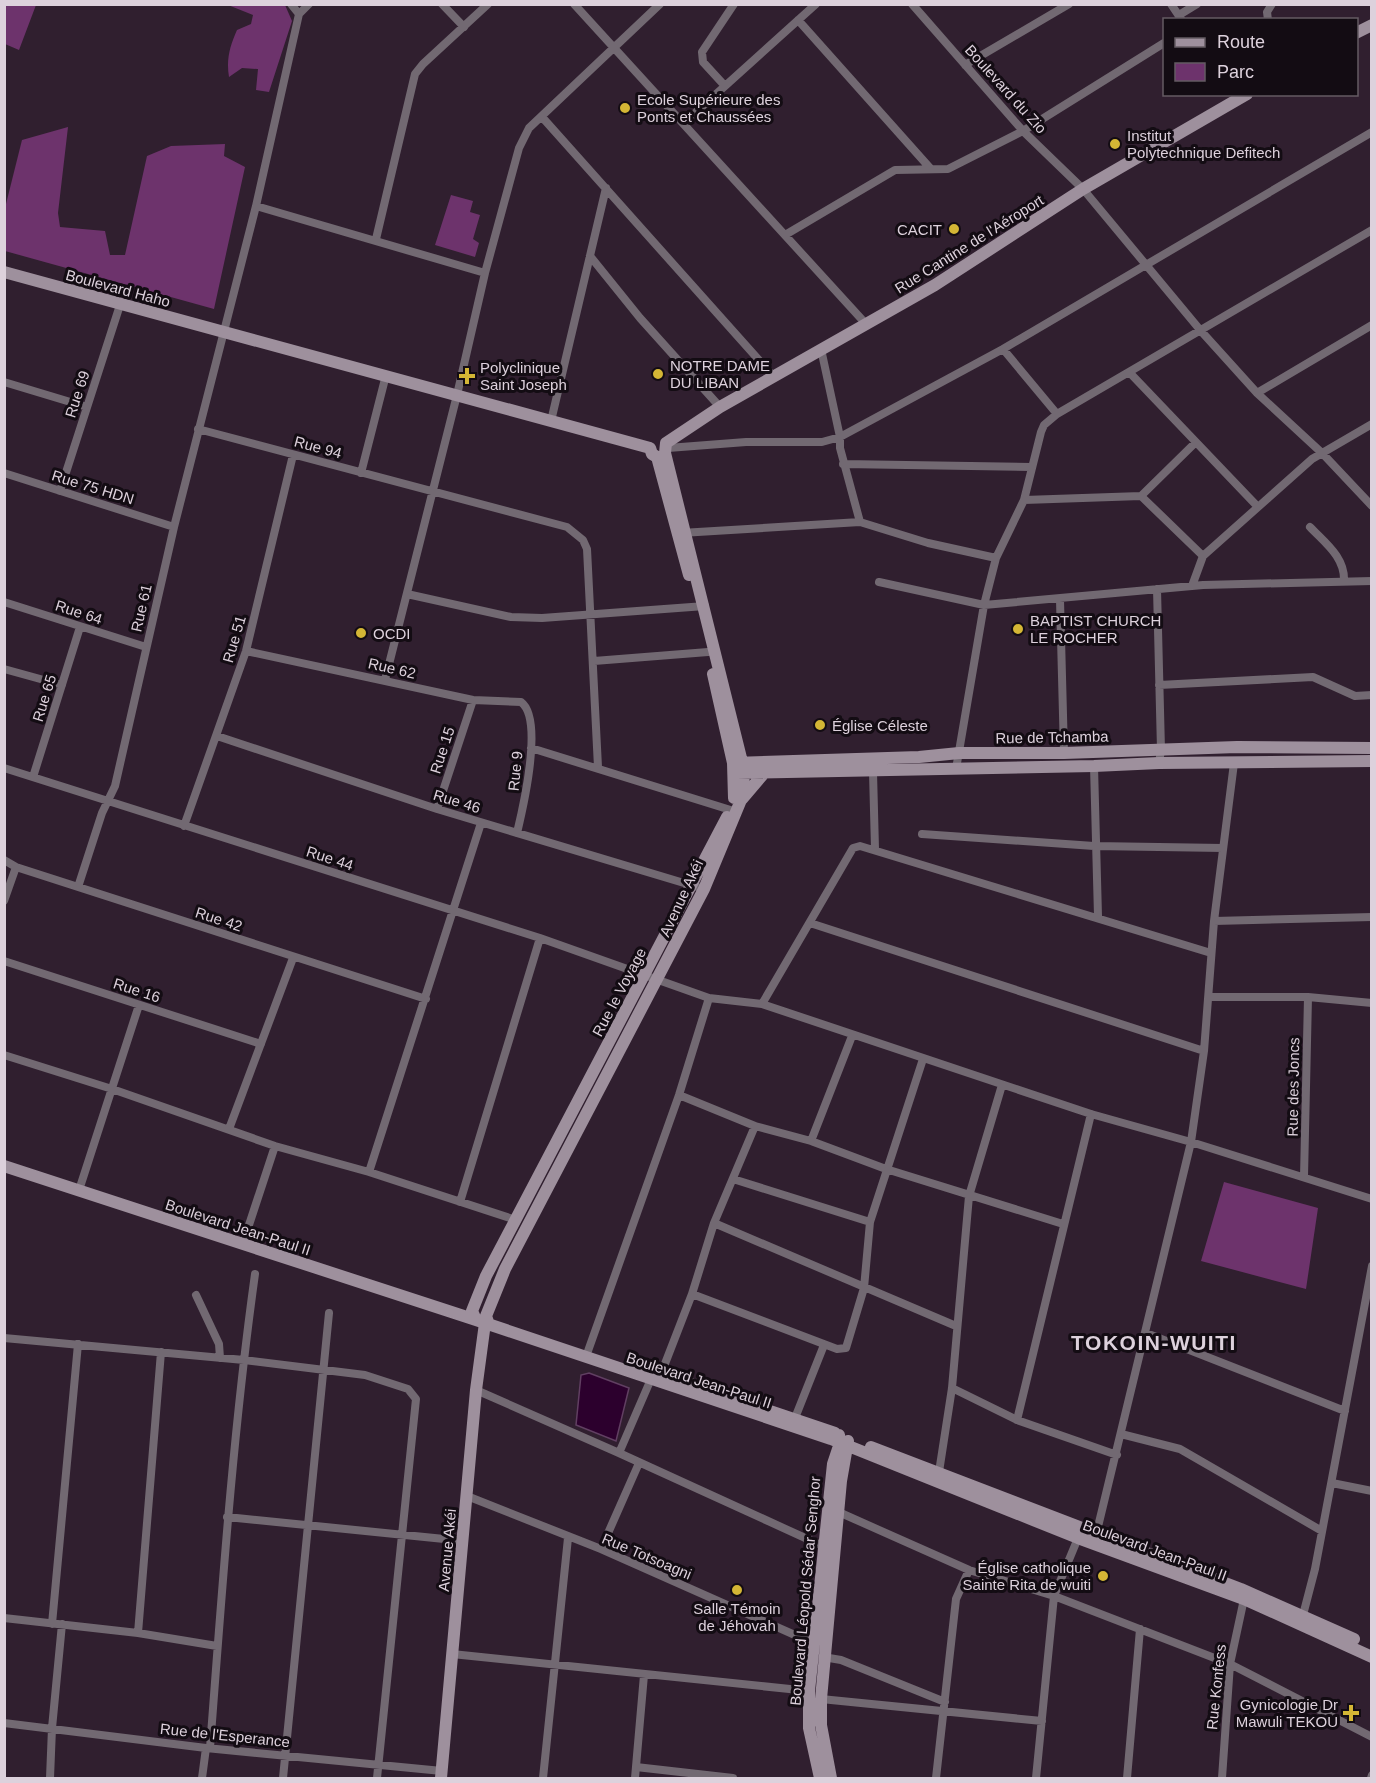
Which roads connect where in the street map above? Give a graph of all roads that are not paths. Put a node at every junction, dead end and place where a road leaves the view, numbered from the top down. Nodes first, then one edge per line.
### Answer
1 (291, 4) edge
2 (309, 4) edge
3 (442, 4) edge
4 (489, 4) edge
5 (574, 4) edge
6 (660, 4) edge
7 (734, 4) edge
8 (816, 4) edge
9 (912, 4) edge
10 (1069, 4) edge
11 (1171, 4) edge
12 (1197, 4) edge
13 (1272, 4) edge
14 (299, 14) junction
15 (1180, 17) edge
16 (1268, 18) edge
17 (798, 20) junction
18 (464, 27) junction
19 (1163, 44) edge
20 (615, 48) junction
21 (965, 65) junction
22 (725, 86) junction
23 (1243, 96) edge
24 (542, 117) junction
25 (684, 123) junction
26 (1023, 131) junction
27 (1371, 132) edge
28 (930, 168) junction
29 (606, 188) junction
30 (1083, 189) junction
31 (256, 206) junction
32 (1371, 230) edge
33 (785, 234) junction
34 (376, 239) junction
35 (590, 256) junction
36 (1146, 265) junction
37 (4, 272) edge
38 (484, 273) junction
39 (120, 305) junction
40 (866, 324) junction
41 (1371, 325) edge
42 (1201, 331) junction
43 (224, 332) junction
44 (821, 349) junction
45 (1003, 349) junction
46 (1130, 373) junction
47 (386, 375) junction
48 (774, 377) junction
49 (4, 382) edge
50 (1257, 393) junction
51 (457, 395) junction
52 (87, 407) junction
53 (720, 407) junction
54 (1056, 414) junction
55 (551, 421) junction
56 (1371, 424) edge
57 (198, 429) junction
58 (840, 437) junction
59 (1196, 442) junction
60 (661, 450) junction
61 (293, 454) junction
62 (1323, 454) junction
63 (843, 464) junction
64 (1031, 467) junction
65 (4, 473) edge
66 (361, 473) junction
67 (60, 491) junction
68 (432, 491) junction
69 (1141, 496) junction
70 (1024, 500) junction
71 (1371, 506) edge
72 (1258, 507) junction
73 (860, 522) junction
74 (174, 526) junction
75 (1310, 527) dead end
76 (682, 533) junction
77 (1203, 556) junction
78 (996, 558) junction
79 (1344, 581) junction
80 (1371, 581) edge
81 (879, 582) dead end
82 (1192, 586) junction
83 (1157, 590) junction
84 (407, 594) junction
85 (1060, 600) junction
86 (4, 602) edge
87 (984, 605) junction
88 (701, 607) junction
89 (592, 615) junction
90 (80, 627) junction
91 (146, 647) junction
92 (246, 651) junction
93 (708, 652) junction
94 (594, 661) junction
95 (4, 669) edge
96 (385, 680) junction
97 (62, 685) junction
98 (1159, 686) junction
99 (1371, 695) edge
100 (473, 700) junction
101 (528, 711) joint
102 (217, 736) junction
103 (531, 748) junction
104 (1371, 748) edge
105 (1161, 750) junction
106 (959, 753) junction
107 (1064, 753) junction
108 (1371, 761) edge
109 (1159, 763) junction
110 (1234, 763) junction
111 (598, 766) junction
112 (1094, 766) junction
113 (4, 768) edge
114 (738, 768) junction
115 (956, 769) junction
116 (765, 772) junction
117 (873, 772) junction
118 (33, 777) junction
119 (108, 801) junction
120 (736, 807) junction
121 (436, 809) junction
122 (481, 823) junction
123 (184, 826) junction
124 (517, 833) junction
125 (922, 834) dead end
126 (1094, 846) junction
127 (1223, 848) junction
128 (875, 849) junction
129 (4, 860) edge
130 (16, 867) junction
131 (78, 887) junction
132 (698, 887) junction
133 (4, 901) edge
134 (452, 911) junction
135 (1098, 916) junction
136 (1371, 917) edge
137 (1214, 921) junction
138 (810, 923) junction
139 (540, 938) junction
140 (1211, 953) junction
141 (293, 958) junction
142 (4, 961) edge
143 (646, 975) junction
144 (658, 981) junction
145 (1209, 997) junction
146 (1308, 997) junction
147 (709, 998) junction
148 (426, 999) junction
149 (1371, 1003) edge
150 (762, 1004) junction
151 (139, 1005) junction
152 (852, 1036) junction
153 (261, 1044) junction
154 (1204, 1051) junction
155 (4, 1056) edge
156 (923, 1059) junction
157 (1002, 1085) junction
158 (112, 1089) junction
159 (679, 1095) junction
160 (1091, 1114) junction
161 (755, 1126) junction
162 (229, 1129) junction
163 (811, 1141) junction
164 (1191, 1142) junction
165 (275, 1146) junction
166 (4, 1159) edge
167 (4, 1166) edge
168 (886, 1169) junction
169 (369, 1172) junction
170 (1304, 1177) junction
171 (733, 1179) junction
172 (81, 1184) junction
173 (969, 1196) junction
174 (1371, 1199) edge
175 (460, 1202) junction
176 (516, 1220) junction
177 (714, 1222) junction
178 (870, 1222) junction
179 (1063, 1224) junction
180 (245, 1237) junction
181 (1371, 1266) edge
182 (255, 1274) dead end
183 (864, 1288) junction
184 (692, 1294) junction
185 (196, 1295) dead end
186 (329, 1313) dead end
187 (482, 1319) junction
188 (956, 1326) junction
189 (1146, 1333) junction
190 (4, 1338) edge
191 (78, 1344) junction
192 (824, 1345) junction
193 (588, 1351) junction
194 (161, 1352) junction
195 (220, 1358) junction
196 (243, 1360) junction
197 (322, 1370) junction
198 (656, 1377) junction
199 (952, 1388) junction
200 (476, 1390) junction
201 (1345, 1411) junction
202 (795, 1418) junction
203 (1017, 1420) junction
204 (1121, 1434) junction
205 (844, 1442) junction
206 (619, 1454) junction
207 (1117, 1455) junction
208 (639, 1463) junction
209 (838, 1467) junction
210 (939, 1473) junction
211 (1332, 1483) junction
212 (1371, 1491) edge
213 (467, 1496) junction
214 (834, 1510) junction
215 (227, 1517) junction
216 (308, 1526) junction
217 (1322, 1531) junction
218 (401, 1535) junction
219 (1096, 1535) junction
220 (568, 1538) junction
221 (1078, 1538) junction
222 (464, 1541) junction
223 (825, 1547) junction
224 (601, 1550) junction
225 (969, 1570) junction
226 (1054, 1596) junction
227 (1244, 1599) junction
228 (1303, 1615) junction
229 (4, 1618) edge
230 (52, 1624) junction
231 (62, 1624) junction
232 (1140, 1629) junction
233 (138, 1633) junction
234 (815, 1644) junction
235 (217, 1646) junction
236 (1371, 1647) edge
237 (452, 1654) junction
238 (824, 1657) junction
239 (1371, 1657) edge
240 (1230, 1664) junction
241 (554, 1666) junction
242 (644, 1675) junction
243 (809, 1691) junction
244 (821, 1698) junction
245 (944, 1706) junction
246 (1042, 1721) junction
247 (4, 1723) edge
248 (52, 1728) junction
249 (1371, 1737) edge
250 (208, 1748) junction
251 (285, 1756) junction
252 (378, 1766) junction
253 (636, 1767) junction
254 (442, 1775) edge
255 (727, 1778) edge
256 (50, 1779) edge
257 (202, 1779) edge
258 (283, 1779) edge
259 (377, 1779) edge
260 (543, 1779) edge
261 (635, 1779) edge
262 (733, 1779) edge
263 (820, 1779) edge
264 (831, 1779) edge
265 (936, 1779) edge
266 (1036, 1779) edge
267 (1127, 1779) edge
268 (1222, 1779) edge

1 - 14 street
2 - 14 street
3 - 18 street
4 - 18 street
5 - 20 street
6 - 20 street
7 - 22 street
8 - 17 street
9 - 21 street, Boulevard du Zio
10 - 21 street
11 - 15 street
12 - 15 street
13 - 16 street
14 - 31 street, Rue 61
17 - 22 street
17 - 28 street
18 - 34 street
19 - 26 street
20 - 24 street
20 - 25 street
21 - 26 street, Boulevard du Zio
22 - 25 street
23 - 30 main road, Rue Cantine de l'Aéroport
24 - 29 street
24 - 38 street
25 - 33 street
26 - 28 street
26 - 30 street, Boulevard du Zio
27 - 36 street
28 - 33 street
29 - 35 street
29 - 48 street
30 - 36 street, Boulevard du Zio
30 - 40 main road, Rue Cantine de l'Aéroport
31 - 34 street
31 - 43 street, Rue 61
32 - 42 street
33 - 40 street
34 - 38 street
35 - 53 street
35 - 55 street
36 - 42 street, Boulevard du Zio
36 - 45 street
37 - 39 main road, Boulevard Haho
38 - 51 street
39 - 43 main road, Boulevard Haho
39 - 52 street, Rue 69
40 - 44 main road, Rue Cantine de l'Aéroport
41 - 50 street
42 - 46 street
42 - 50 street, Boulevard du Zio
43 - 47 main road, Boulevard Haho
43 - 57 street, Rue 61
44 - 48 main road, Rue Cantine de l'Aéroport
44 - 58 street
45 - 54 street
45 - 58 street
46 - 54 street
46 - 59 street
47 - 51 main road, Boulevard Haho
47 - 66 street
48 - 53 main road, Rue Cantine de l'Aéroport
49 - 52 street
50 - 62 street, Boulevard du Zio
51 - 55 main road, Boulevard Haho
51 - 68 street
52 - 67 street, Rue 69
53 - 60 main road, Rue Cantine de l'Aéroport
54 - 64 street
55 - 60 main road, Boulevard Haho
56 - 62 street
57 - 61 street, Rue 94
57 - 74 street, Rue 61
58 - 60 street
58 - 63 street
59 - 69 street
59 - 72 street
60 - 76 main road
61 - 66 street, Rue 94
61 - 92 street, Rue 51
62 - 71 street, Boulevard du Zio
62 - 72 street
63 - 64 street
63 - 73 street
64 - 70 street
65 - 67 street, Rue 75 HDN
66 - 68 street, Rue 94
67 - 74 street, Rue 75 HDN
68 - 84 street
68 - 89 street, Rue 94
69 - 70 street
69 - 77 street
70 - 78 street
72 - 77 street
73 - 76 street
73 - 78 street
74 - 91 street, Rue 61
75 - 79 street
76 - 88 main road
77 - 82 street
78 - 87 street
79 - 80 street
79 - 82 street
81 - 87 street
82 - 83 street
83 - 85 street
83 - 98 street
84 - 89 street
84 - 96 street
85 - 87 street
85 - 107 street
86 - 90 street, Rue 64
87 - 106 street
88 - 89 street
88 - 93 main road
88 - 114 main road
89 - 94 street, Rue 94
90 - 91 street, Rue 64
90 - 97 street, Rue 65
91 - 119 street, Rue 61
92 - 96 street, Rue 62
92 - 102 street, Rue 51
93 - 94 street
93 - 114 main road
94 - 111 street, Rue 94
95 - 97 street
96 - 100 street, Rue 62
97 - 118 street, Rue 65
98 - 99 street
98 - 105 street
100 - 101 street, Rue 62
100 - 121 street, Rue 15
101 - 103 street, Rue 9
102 - 121 street, Rue 46
102 - 123 street, Rue 51
103 - 111 street
103 - 124 street, Rue 9
104 - 105 main road, Rue de Tchamba
105 - 107 main road, Rue de Tchamba
105 - 109 street
106 - 107 main road, Rue de Tchamba
106 - 114 main road, Rue de Tchamba
106 - 115 street
108 - 110 main road, Rue de Tchamba
109 - 110 main road, Rue de Tchamba
109 - 112 main road, Rue de Tchamba
110 - 127 street
111 - 120 street
112 - 115 main road, Rue de Tchamba
112 - 126 street
113 - 118 street, Rue 44
114 - 116 main road, Rue de Tchamba
114 - 120 main road
115 - 117 main road, Rue de Tchamba
116 - 117 main road, Rue de Tchamba
116 - 120 main road
117 - 128 street
118 - 119 street, Rue 44
119 - 123 street, Rue 44
119 - 131 street, Rue 61
120 - 132 main road, Rue le Voyage
121 - 122 street, Rue 46
122 - 124 street, Rue 46
122 - 134 street
123 - 134 street, Rue 44
124 - 132 street, Rue 46
125 - 126 street
126 - 127 street
126 - 135 street
127 - 137 street
128 - 135 street
128 - 138 street
129 - 130 street, Rue 42
130 - 131 street, Rue 42
130 - 133 street
131 - 141 street, Rue 42
132 - 143 main road, Rue le Voyage
132 - 144 main road, Avenue Akéi
134 - 139 street, Rue 44
134 - 148 street
135 - 140 street
136 - 137 street
137 - 140 street
138 - 150 street
138 - 154 street
139 - 143 street, Rue 44
139 - 175 street
140 - 145 street
141 - 148 street, Rue 42
141 - 153 street
142 - 151 street, Rue 16
143 - 144 street, Rue 44
143 - 176 main road, Rue le Voyage
144 - 147 street, Rue 44
144 - 187 main road, Avenue Akéi
145 - 146 street
145 - 154 street
146 - 149 street
146 - 170 street, Rue des Joncs
147 - 150 street, Rue 44
147 - 159 street
148 - 169 street
150 - 152 street, Rue 44
151 - 153 street, Rue 16
151 - 158 street
152 - 156 street, Rue 44
152 - 163 street
153 - 162 street
154 - 164 street
155 - 158 street
156 - 157 street, Rue 44
156 - 168 street
157 - 160 street, Rue 44
157 - 173 street
158 - 162 street
158 - 172 street
159 - 161 street
159 - 193 street
160 - 164 street, Rue 44
160 - 179 street
161 - 163 street
161 - 171 street
162 - 165 street
163 - 168 street
164 - 170 street, Rue 44
164 - 189 street
165 - 169 street
165 - 180 street
166 - 172 main road, Boulevard Jean-Paul II
167 - 187 main road, Boulevard Jean-Paul II
168 - 173 street
168 - 178 street
169 - 175 street
170 - 174 street, Rue 44
171 - 177 street
171 - 178 street
172 - 180 main road, Boulevard Jean-Paul II
173 - 179 street
173 - 188 street
175 - 176 street
176 - 187 main road, Rue le Voyage
177 - 183 street
177 - 184 street
178 - 183 street
179 - 203 street
180 - 187 main road, Boulevard Jean-Paul II
181 - 201 street
182 - 196 street
183 - 188 street
183 - 192 street
184 - 192 street
184 - 198 street
185 - 195 street
186 - 197 street
187 - 193 main road, Boulevard Jean-Paul II
187 - 198 main road, Boulevard Jean-Paul II
187 - 200 main road, Avenue Akéi
188 - 199 street
189 - 201 street
189 - 204 street
190 - 191 street
191 - 194 street
191 - 230 street
192 - 202 street
193 - 198 main road, Boulevard Jean-Paul II
194 - 195 street
194 - 233 street
195 - 196 street
196 - 197 street
196 - 215 street
197 - 216 street
197 - 218 street
198 - 202 main road, Boulevard Jean-Paul II
198 - 205 main road, Boulevard Jean-Paul II
198 - 206 street
199 - 203 street
199 - 210 street
200 - 206 street
200 - 213 main road, Avenue Akéi
201 - 211 street
202 - 205 main road, Boulevard Jean-Paul II
203 - 207 street
204 - 207 street
204 - 217 street
205 - 209 main road, Boulevard Léopold Sédar Senghor
205 - 209 main road
205 - 210 main road, Boulevard Jean-Paul II
205 - 221 main road, Boulevard Jean-Paul II
206 - 208 street
207 - 219 street
208 - 223 street
208 - 224 street
209 - 214 main road, Boulevard Léopold Sédar Senghor
210 - 219 main road, Boulevard Jean-Paul II
211 - 212 street
211 - 217 street
213 - 220 street, Rue Totsoagni
213 - 222 main road, Avenue Akéi
214 - 223 main road, Boulevard Léopold Sédar Senghor
214 - 225 street
214 - 238 main road, Boulevard Léopold Sédar Senghor
215 - 216 street
215 - 235 street
216 - 218 street
216 - 251 street
217 - 228 street
218 - 222 street
218 - 252 street
219 - 228 main road, Boulevard Jean-Paul II
220 - 224 street, Rue Totsoagni
220 - 241 street
221 - 226 street
221 - 227 main road, Boulevard Jean-Paul II
222 - 237 main road, Avenue Akéi
223 - 234 main road, Boulevard Léopold Sédar Senghor
224 - 234 street, Rue Totsoagni
225 - 226 street
225 - 245 street
226 - 232 street
226 - 246 street
227 - 239 main road, Boulevard Jean-Paul II
227 - 240 street, Rue Konfess
228 - 236 main road, Boulevard Jean-Paul II
229 - 230 street
230 - 231 street
231 - 233 street
231 - 248 street
232 - 240 street
232 - 267 street
233 - 235 street
234 - 243 main road, Boulevard Léopold Sédar Senghor
235 - 250 street
237 - 241 street
237 - 254 main road, Avenue Akéi
238 - 244 main road, Boulevard Léopold Sédar Senghor
238 - 245 street
240 - 249 street
240 - 268 street, Rue Konfess
241 - 242 street
241 - 260 street
242 - 243 street
242 - 253 street
243 - 263 main road, Boulevard Léopold Sédar Senghor
244 - 245 street
244 - 264 main road, Boulevard Léopold Sédar Senghor
245 - 246 street
245 - 265 street
246 - 266 street
247 - 248 street, Rue de l'Esperance
248 - 250 street, Rue de l'Esperance
248 - 256 street
250 - 251 street, Rue de l'Esperance
250 - 257 street
251 - 252 street, Rue de l'Esperance
251 - 258 street
252 - 254 street, Rue de l'Esperance
252 - 259 street
253 - 255 street
253 - 261 street
255 - 262 street

